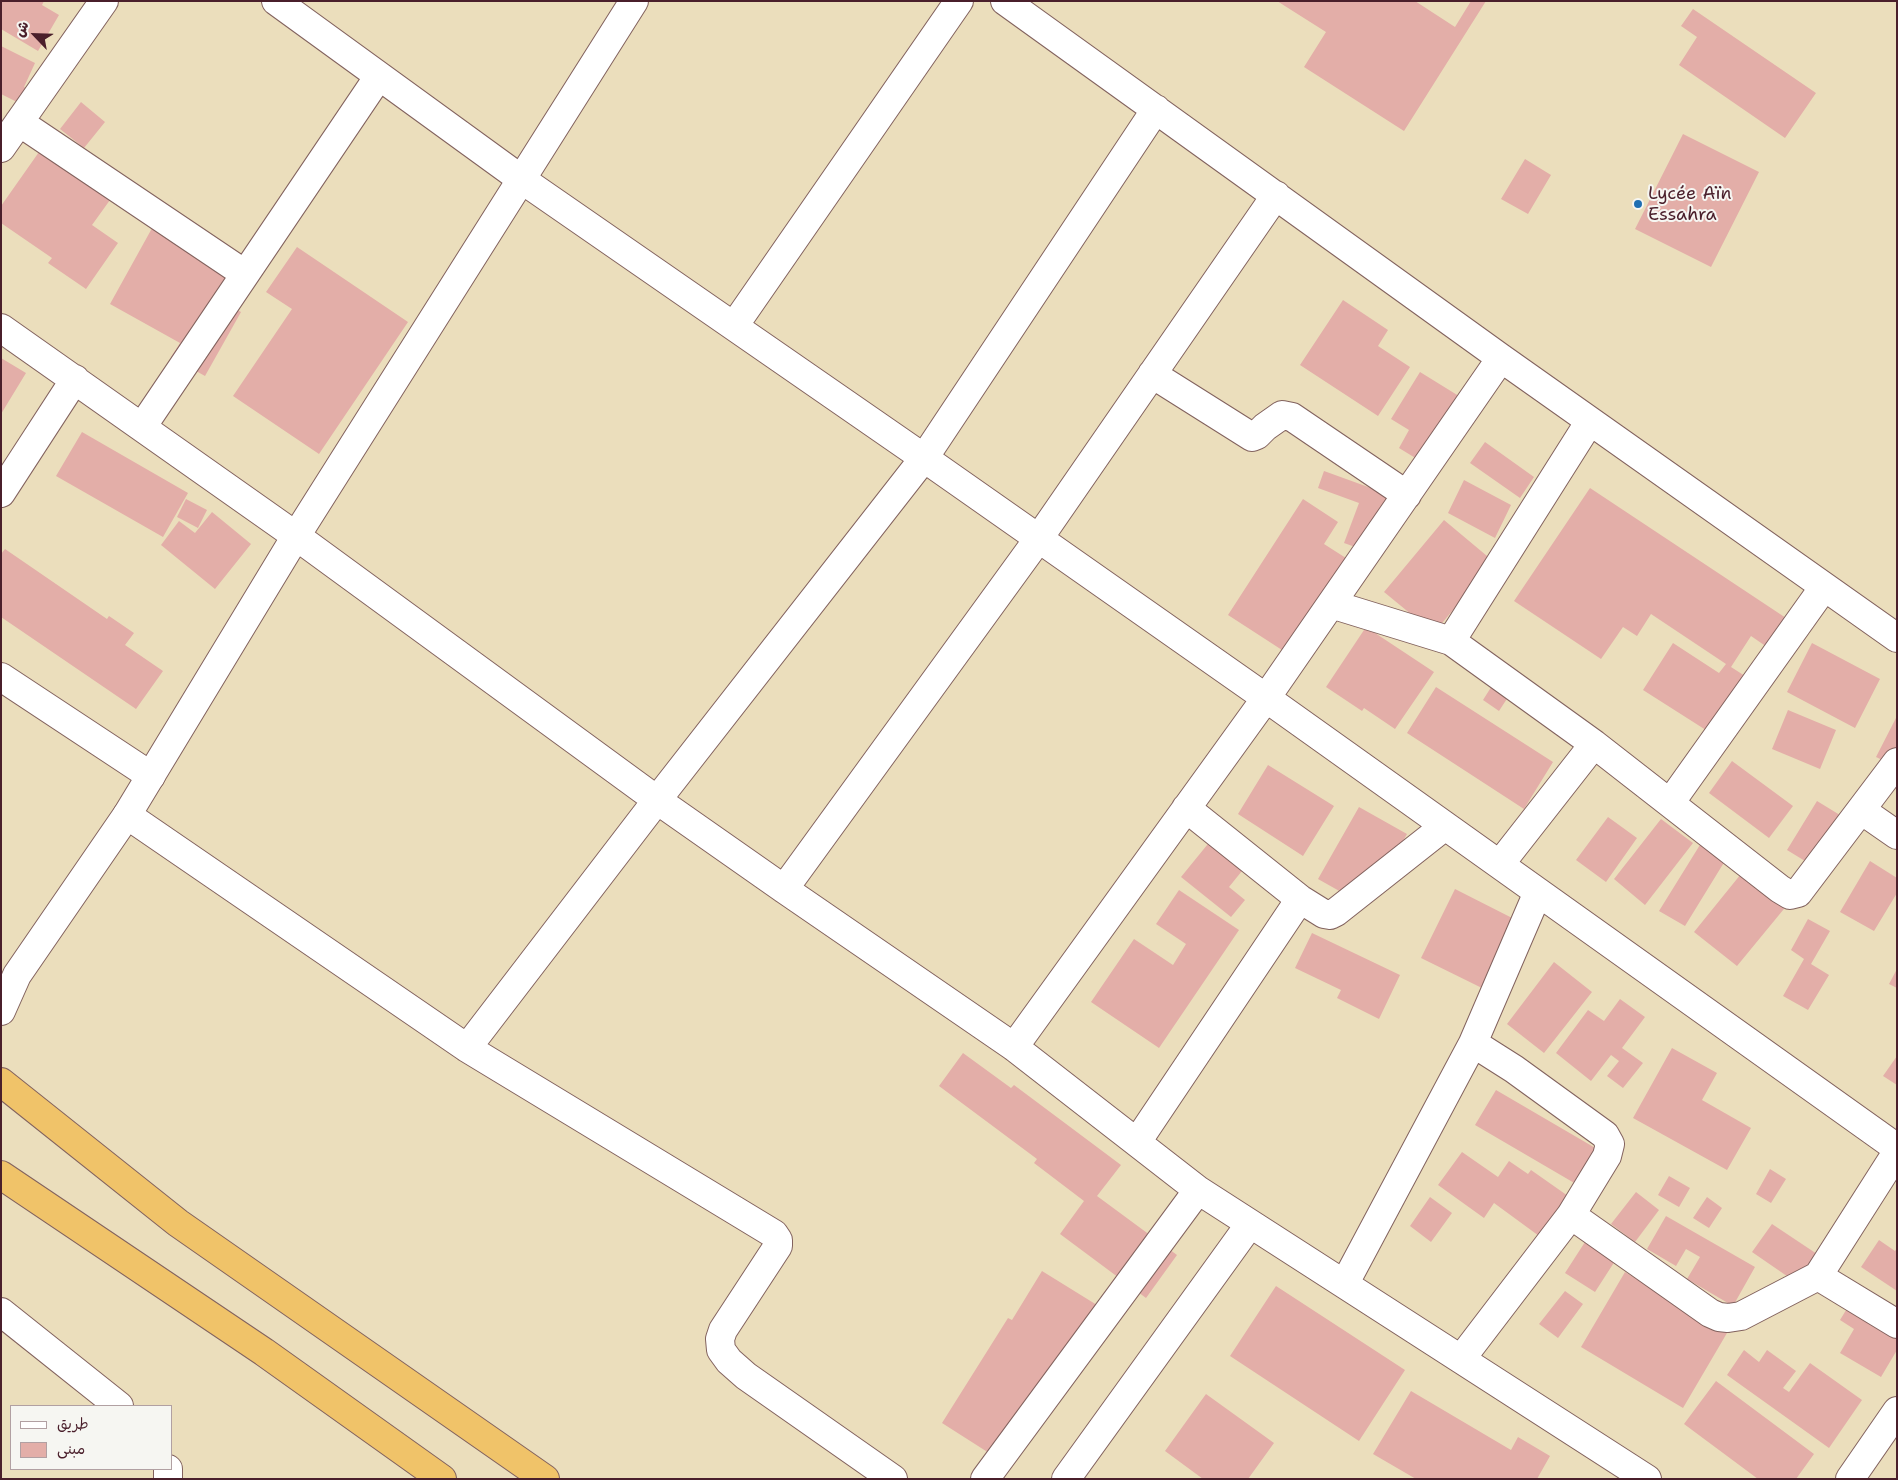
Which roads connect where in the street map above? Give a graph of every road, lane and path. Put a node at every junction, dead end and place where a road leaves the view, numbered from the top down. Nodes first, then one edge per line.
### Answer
1 (104, 1) edge
2 (276, 1) edge
3 (634, 1) edge
4 (959, 1) edge
5 (1005, 1) edge
6 (379, 76) junction
7 (1156, 109) junction
8 (19, 122) junction
9 (1, 148) edge
10 (521, 179) junction
11 (1276, 195) junction
12 (245, 274) junction
13 (734, 326) junction
14 (1, 328) edge
15 (1501, 358) junction
16 (1152, 374) junction
17 (75, 380) junction
18 (1590, 421) junction
19 (142, 427) junction
20 (924, 458) junction
21 (1, 494) edge
22 (1407, 494) junction
23 (296, 536) junction
24 (1039, 538) junction
25 (1824, 587) junction
26 (1331, 604) junction
27 (1897, 638) edge
28 (1451, 641) junction
29 (1, 677) edge
30 (1266, 698) junction
31 (1594, 744) junction
32 (1897, 762) edge
33 (151, 776) junction
34 (657, 800) junction
35 (1670, 804) junction
36 (1186, 808) junction
37 (1861, 810) junction
38 (127, 815) junction
39 (1445, 826) junction
40 (1897, 835) edge
41 (1500, 864) junction
42 (784, 889) junction
43 (1538, 892) junction
44 (1300, 899) junction
45 (9, 978) edge
46 (1, 1011) edge
47 (1473, 1043) junction
48 (1014, 1047) junction
49 (467, 1048) junction
50 (1, 1082) edge
51 (1137, 1142) junction
52 (1897, 1148) edge
53 (1897, 1152) edge
54 (1, 1175) edge
55 (1198, 1190) junction
56 (1571, 1216) junction
57 (1250, 1224) junction
58 (1818, 1276) junction
59 (1345, 1283) junction
60 (1, 1312) edge
61 (1897, 1324) edge
62 (1461, 1359) junction
63 (118, 1405) edge
64 (1897, 1410) edge
65 (442, 1479) edge
66 (545, 1479) edge
67 (893, 1479) edge
68 (985, 1479) edge
69 (1066, 1479) edge
70 (1647, 1479) edge
71 (1850, 1479) edge

1 - 8 street
2 - 6 street
3 - 10 street
4 - 13 street
5 - 7 street
6 - 10 street
6 - 12 street
7 - 11 street
7 - 20 street
8 - 9 street
8 - 12 street
10 - 13 street
10 - 23 street
11 - 15 street
11 - 16 street
12 - 19 street
13 - 20 street
14 - 17 street
15 - 18 street
15 - 22 street
16 - 22 street
16 - 24 street
17 - 19 street
17 - 21 street
18 - 25 street
18 - 28 street
19 - 23 street
20 - 24 street
20 - 34 street
22 - 26 street
23 - 33 street
23 - 34 street
24 - 30 street
24 - 42 street
25 - 27 street
25 - 35 street
26 - 28 street
26 - 30 street
28 - 31 street
29 - 33 street
30 - 36 street
30 - 39 street
31 - 35 street
31 - 41 street
32 - 37 street
33 - 38 street
34 - 42 street
34 - 49 street
35 - 37 street
36 - 44 street
36 - 48 street
37 - 40 street
38 - 45 street
38 - 49 street
39 - 41 street
39 - 44 street
41 - 43 street
42 - 48 street
43 - 47 street
43 - 52 street
44 - 51 street
45 - 46 street
47 - 56 street
47 - 59 street
48 - 51 street
49 - 67 street
50 - 66 highway
51 - 55 street
53 - 58 street
54 - 65 highway
55 - 57 street
55 - 68 street
56 - 58 street
56 - 62 street
57 - 59 street
57 - 69 street
58 - 61 street
59 - 62 street
60 - 63 street
62 - 70 street
64 - 71 street

